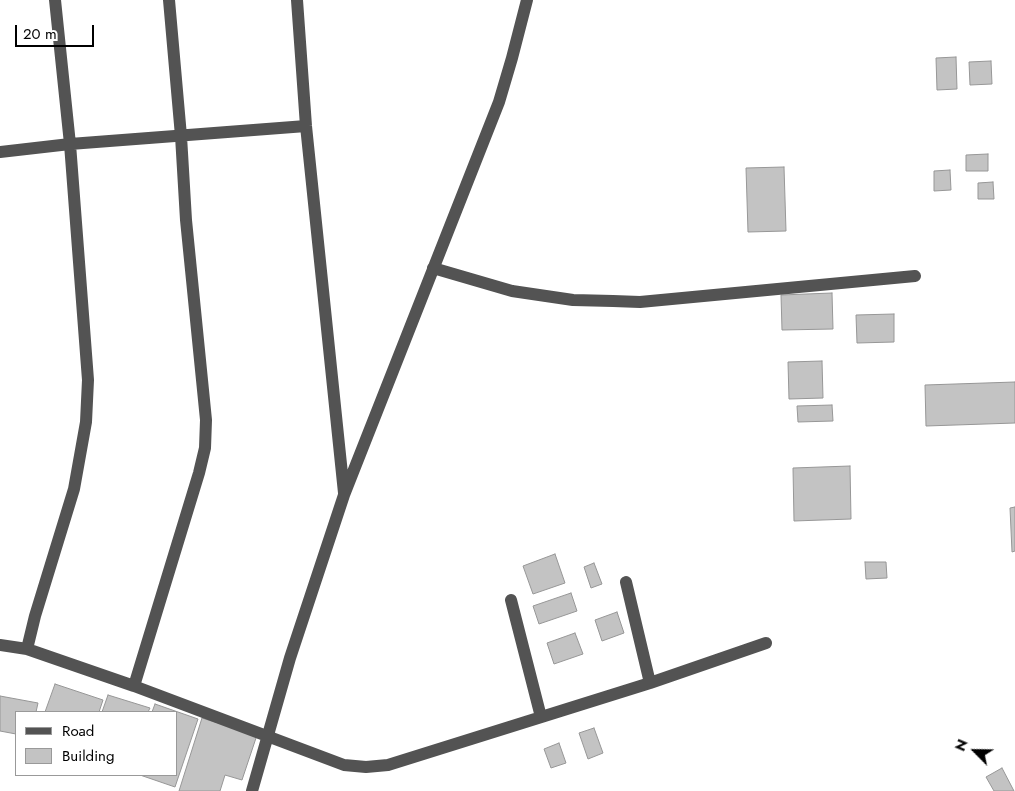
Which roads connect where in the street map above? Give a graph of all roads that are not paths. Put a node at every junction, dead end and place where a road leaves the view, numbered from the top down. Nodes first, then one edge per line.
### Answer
1 (55, 0) edge
2 (169, 0) edge
3 (297, 0) edge
4 (527, 0) edge
5 (306, 126) junction
6 (181, 136) junction
7 (70, 144) junction
8 (0, 152) edge
9 (433, 268) junction
10 (915, 276) dead end
11 (344, 495) junction
12 (626, 582) dead end
13 (511, 600) dead end
14 (766, 644) dead end
15 (0, 645) edge
16 (27, 649) junction
17 (650, 683) junction
18 (134, 686) junction
19 (541, 717) junction
20 (266, 737) junction
21 (252, 791) edge

1 - 7 street
2 - 6 street
3 - 5 street
4 - 9 street
5 - 6 street
5 - 11 street
6 - 7 street
6 - 18 street
7 - 8 street
7 - 16 street
9 - 10 street
9 - 11 street
11 - 20 street
12 - 17 street
13 - 19 street
14 - 17 street
15 - 16 street
16 - 18 street
17 - 19 street
18 - 20 street
19 - 20 street
20 - 21 street

